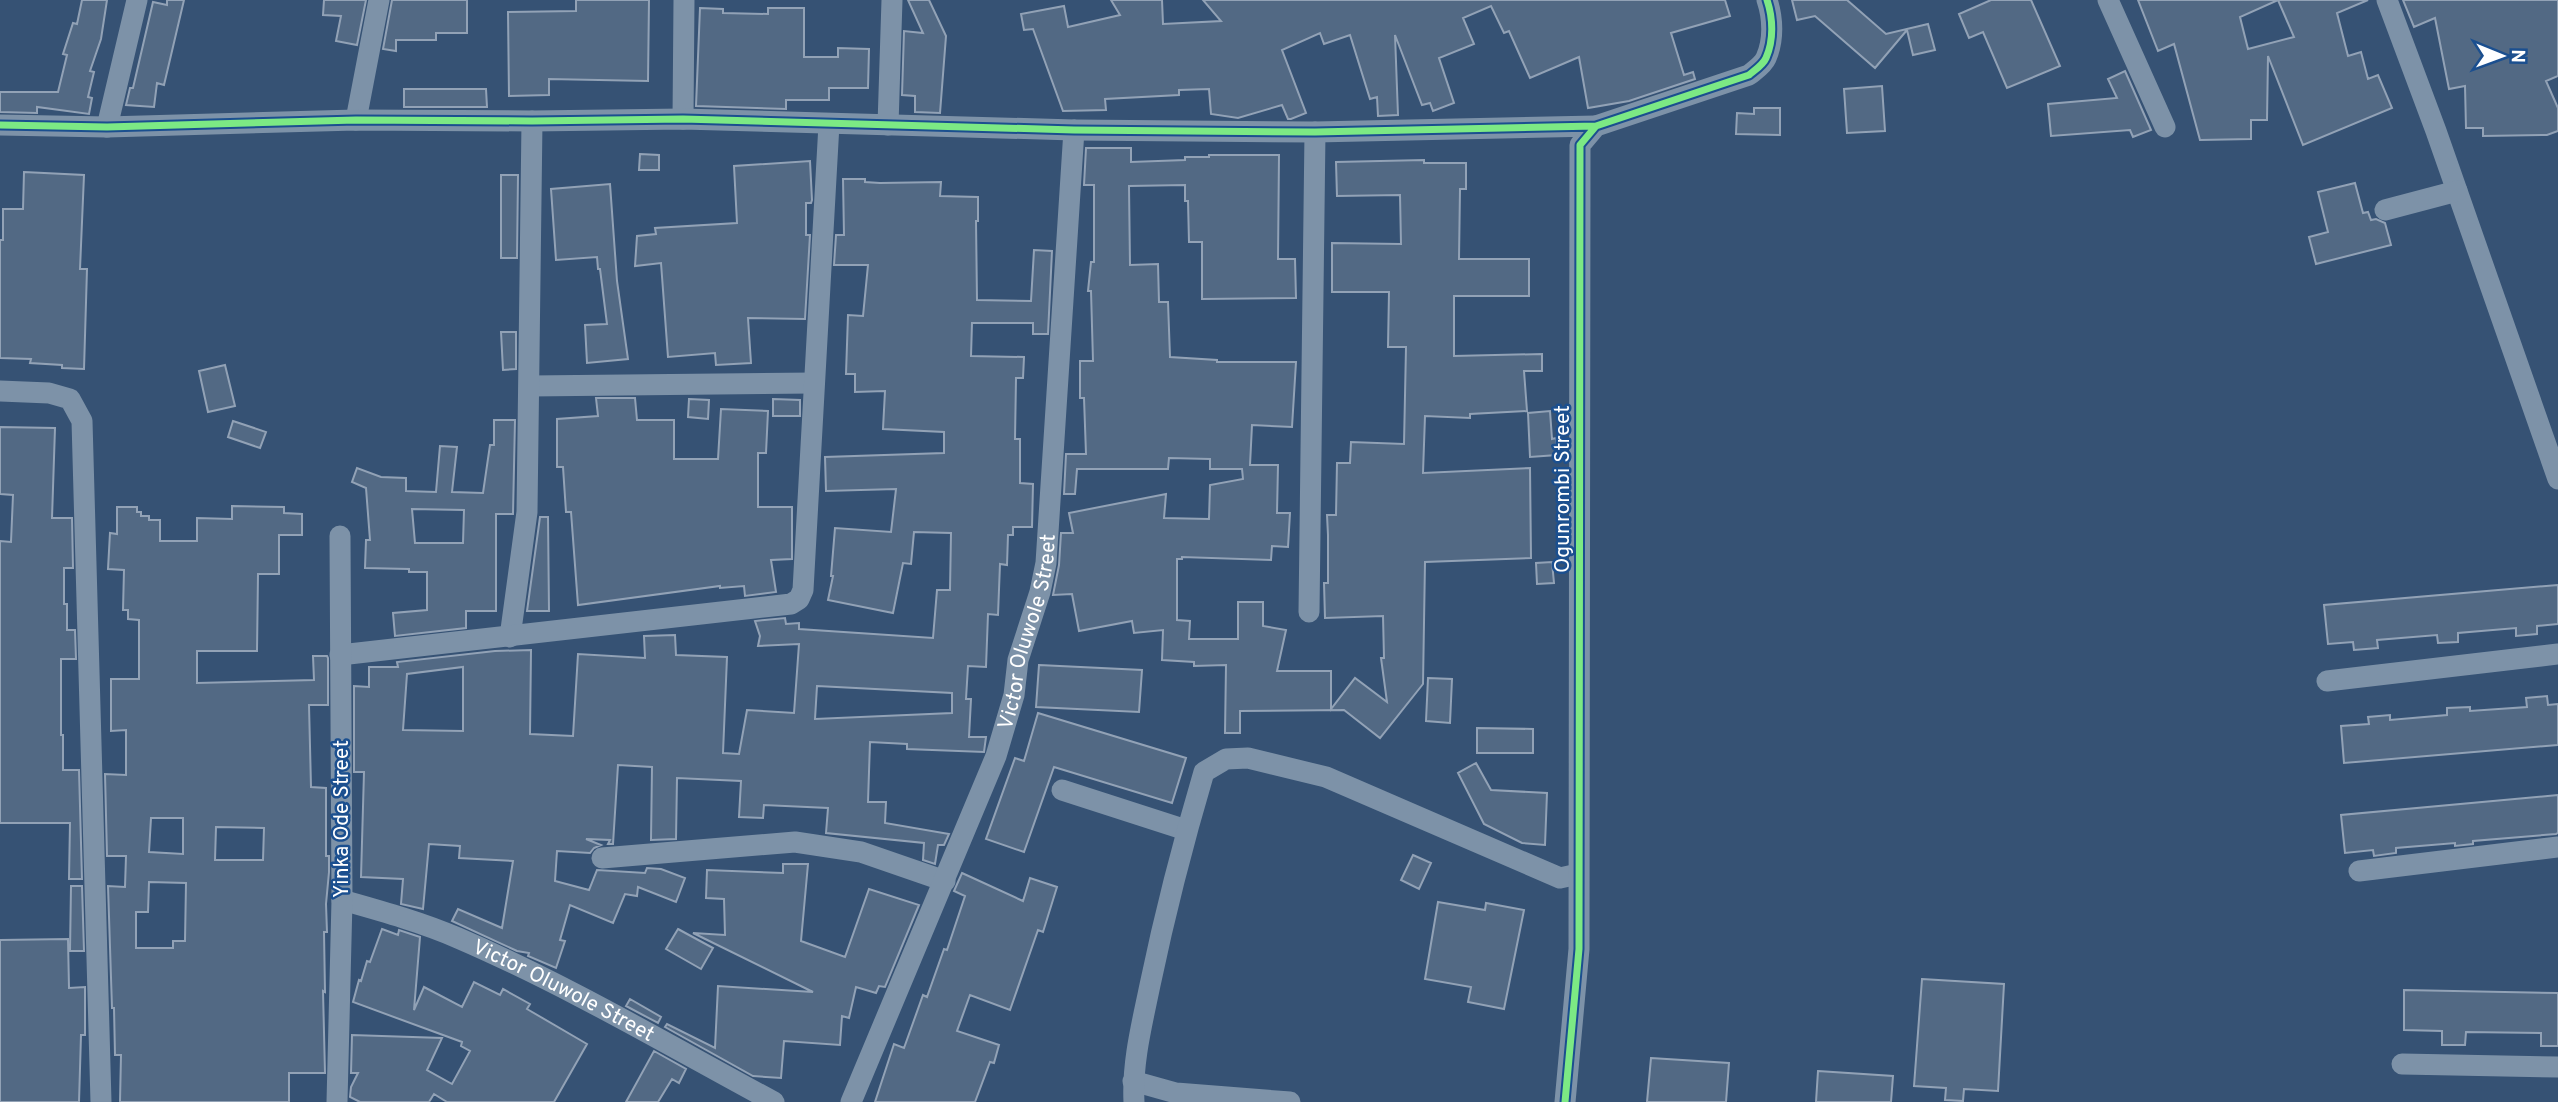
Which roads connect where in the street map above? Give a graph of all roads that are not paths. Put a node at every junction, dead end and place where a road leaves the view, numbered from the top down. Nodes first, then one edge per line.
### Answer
1 (137, 0) edge
2 (380, 0) edge
3 (684, 0) edge
4 (892, 0) edge
5 (1767, 0) edge
6 (2108, 0) edge
7 (2386, 0) edge
8 (683, 119) junction
9 (356, 120) junction
10 (532, 121) junction
11 (829, 124) junction
12 (0, 125) edge
13 (888, 125) junction
14 (1596, 126) junction
15 (107, 127) junction
16 (2165, 127) dead end
17 (1074, 130) junction
18 (1315, 132) junction
19 (2457, 191) junction
20 (2385, 210) dead end
21 (814, 383) junction
22 (530, 386) junction
23 (0, 391) edge
24 (2556, 469) edge
25 (340, 536) dead end
26 (1309, 612) dead end
27 (510, 637) junction
28 (2558, 654) edge
29 (340, 655) junction
30 (2327, 681) dead end
31 (1062, 790) dead end
32 (1186, 830) junction
33 (2558, 847) edge
34 (602, 858) dead end
35 (2360, 871) dead end
36 (1578, 874) junction
37 (945, 881) junction
38 (342, 900) junction
39 (2402, 1063) dead end
40 (2558, 1067) edge
41 (1133, 1091) edge
42 (101, 1102) edge
43 (337, 1102) edge
44 (774, 1102) edge
45 (850, 1102) edge
46 (1290, 1102) edge
47 (1565, 1102) edge

1 - 15 street
2 - 9 street
3 - 8 street
4 - 13 street
5 - 14 street
6 - 16 street
7 - 19 street
8 - 10 street
8 - 11 street
9 - 10 street
9 - 15 street
10 - 22 street
11 - 13 street
11 - 21 street
12 - 15 street
13 - 17 street
14 - 18 street
14 - 36 street, Ogunrombi Street
17 - 18 street
17 - 37 street, Victor Oluwole Street
18 - 26 street
19 - 20 street
19 - 24 street
21 - 22 street
21 - 27 street
22 - 27 street
23 - 42 street
25 - 29 street, Yinka Ode Street
27 - 29 street
28 - 30 street
29 - 38 street, Yinka Ode Street
31 - 32 street
32 - 36 street
32 - 41 street
33 - 35 street
34 - 37 street
36 - 47 street, Ogunrombi Street
37 - 45 street, Victor Oluwole Street
38 - 43 street, Yinka Ode Street
38 - 44 street, Victor Oluwole Street
39 - 40 street
41 - 46 street

